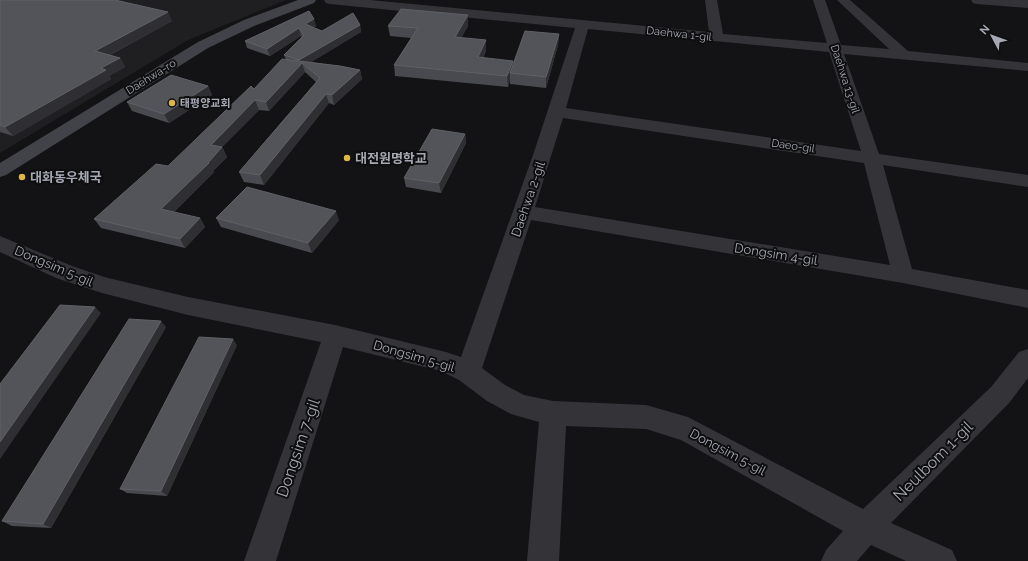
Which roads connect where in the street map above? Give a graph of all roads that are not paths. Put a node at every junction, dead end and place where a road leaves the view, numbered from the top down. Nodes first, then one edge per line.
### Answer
1 (310, 0) edge
2 (330, 0) edge
3 (478, 0) edge
4 (711, 0) edge
5 (819, 0) edge
6 (843, 0) edge
7 (977, 0) edge
8 (1024, 0) edge
9 (1028, 3) edge
10 (454, 12) junction
11 (583, 24) junction
12 (717, 38) junction
13 (836, 50) junction
14 (905, 56) junction
15 (1028, 67) edge
16 (557, 112) junction
17 (872, 158) junction
18 (0, 171) edge
19 (1028, 181) edge
20 (524, 212) junction
21 (0, 243) edge
22 (903, 275) junction
23 (1028, 299) edge
24 (336, 335) junction
25 (1028, 359) edge
26 (468, 372) junction
27 (553, 413) junction
28 (866, 527) junction
29 (260, 561) edge
30 (543, 561) edge
31 (837, 561) edge
32 (941, 561) edge

1 - 18 main road, Daehwa-ro
2 - 10 street, Daehwa 1-gil
3 - 10 street
4 - 12 street
5 - 13 street, Daehwa 13-gil
6 - 14 street
7 - 9 street
8 - 9 street
10 - 11 street, Daehwa 1-gil
11 - 12 street, Daehwa 1-gil
11 - 16 street, Daehwa 2-gil
12 - 13 street, Daehwa 1-gil
13 - 14 street, Daehwa 1-gil
13 - 17 street, Daehwa 13-gil
14 - 15 street, Daehwa 1-gil
16 - 17 street, Daeo-gil
16 - 20 street, Daehwa 2-gil
17 - 19 street, Daeo-gil
17 - 22 street, Daehwa 13-gil
20 - 22 street, Dongsim 4-gil
20 - 26 street, Daehwa 2-gil
21 - 24 street, Dongsim 5-gil
22 - 23 street, Dongsim 4-gil
24 - 26 street, Dongsim 5-gil
24 - 29 street, Dongsim 7-gil
25 - 28 street, Neulbom 1-gil
26 - 27 street, Dongsim 5-gil
27 - 28 street, Dongsim 5-gil
27 - 30 street
28 - 31 street, Neulbom 1-gil
28 - 32 street, Dongsim 5-gil

